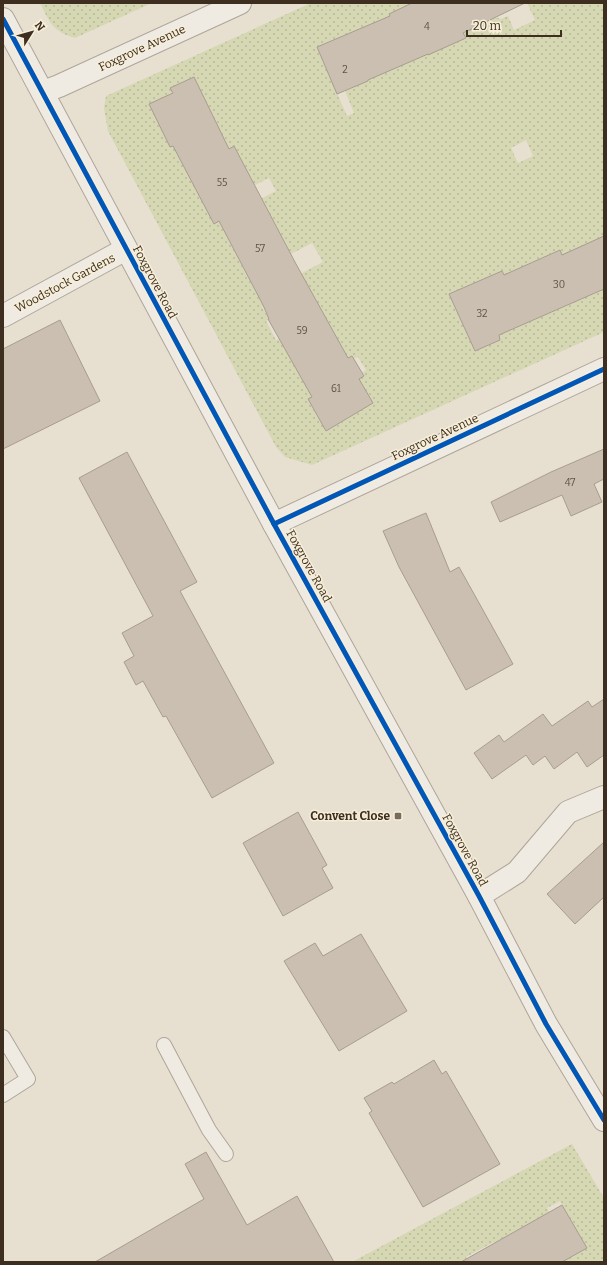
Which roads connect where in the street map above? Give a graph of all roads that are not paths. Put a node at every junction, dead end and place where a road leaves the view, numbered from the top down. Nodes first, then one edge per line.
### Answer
1 (240, 3) edge
2 (3, 19) edge
3 (43, 92) junction
4 (126, 249) junction
5 (3, 316) edge
6 (604, 369) edge
7 (274, 524) junction
8 (604, 797) edge
9 (479, 896) junction
10 (3, 1037) edge
11 (164, 1045) dead end
12 (3, 1095) edge
13 (604, 1120) edge
14 (226, 1154) dead end

1 - 3 street, Foxgrove Avenue
2 - 3 street, Foxgrove Road
3 - 4 street, Foxgrove Road
4 - 5 street, Woodstock Gardens
4 - 7 street, Foxgrove Road
6 - 7 street, Foxgrove Avenue
7 - 9 street, Foxgrove Road
8 - 9 street
9 - 13 street, Foxgrove Road
10 - 12 lane
11 - 14 lane

